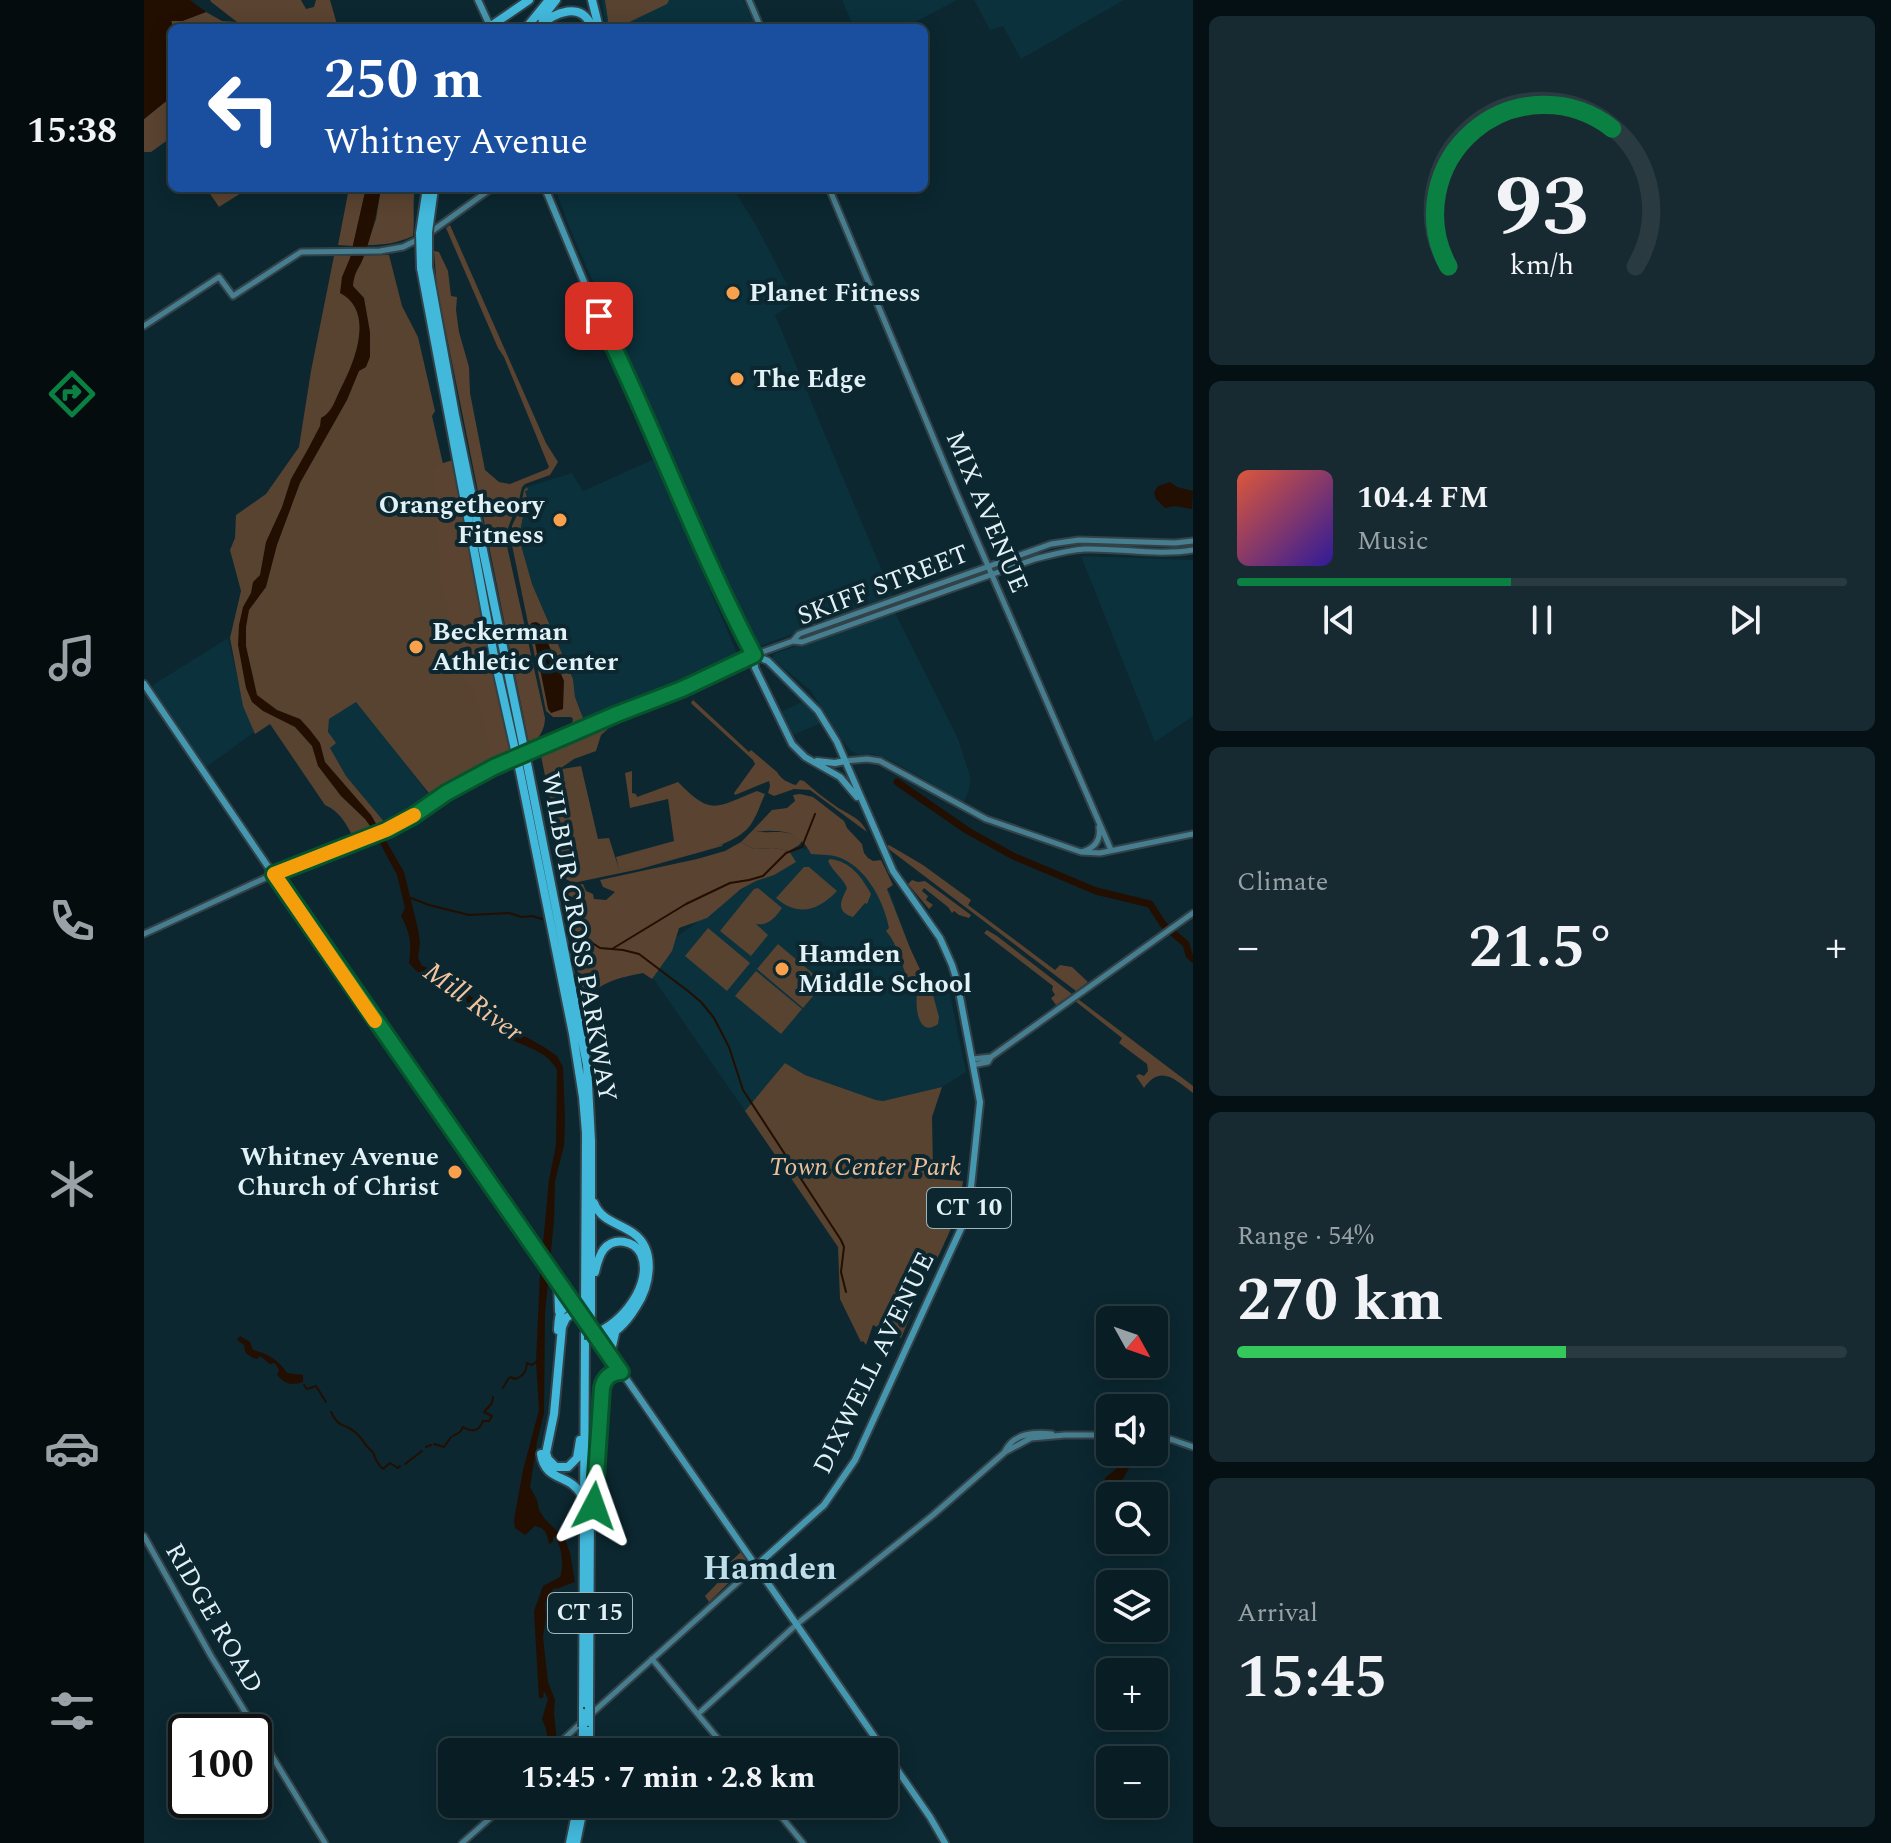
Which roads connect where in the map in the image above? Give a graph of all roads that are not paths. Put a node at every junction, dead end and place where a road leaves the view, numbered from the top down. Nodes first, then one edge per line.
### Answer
1 (478, 0) edge
2 (529, 0) edge
3 (549, 0) edge
4 (556, 0) edge
5 (592, 0) edge
6 (749, 0) edge
7 (489, 24) edge
8 (494, 24) edge
9 (529, 24) edge
10 (538, 24) edge
11 (540, 24) edge
12 (592, 24) edge
13 (598, 24) edge
14 (759, 24) edge
15 (426, 192) edge
16 (433, 192) edge
17 (486, 192) edge
18 (547, 192) edge
19 (831, 192) edge
20 (425, 267) junction
21 (144, 326) edge
22 (1137, 541) junction
23 (1193, 541) edge
24 (1175, 543) junction
25 (1051, 544) junction
26 (1193, 550) edge
27 (1136, 551) junction
28 (1175, 552) junction
29 (1055, 554) junction
30 (990, 570) junction
31 (754, 655) junction
32 (144, 684) edge
33 (801, 753) junction
34 (845, 761) junction
35 (862, 803) junction
36 (1098, 820) junction
37 (1193, 834) edge
38 (1111, 850) junction
39 (1081, 852) junction
40 (274, 874) junction
41 (1193, 913) edge
42 (144, 934) edge
43 (973, 1062) junction
44 (592, 1197) junction
45 (558, 1280) junction
46 (591, 1288) junction
47 (582, 1308) junction
48 (559, 1315) junction
49 (616, 1332) junction
50 (592, 1336) junction
51 (610, 1355) junction
52 (621, 1372) junction
53 (585, 1415) junction
54 (1096, 1435) edge
55 (1168, 1439) edge
56 (1193, 1447) edge
57 (584, 1506) junction
58 (590, 1519) junction
59 (144, 1536) edge
60 (756, 1566) junction
61 (797, 1624) junction
62 (652, 1659) junction
63 (586, 1710) junction
64 (698, 1714) junction
65 (565, 1738) edge
66 (586, 1738) edge
67 (718, 1738) edge
68 (490, 1818) edge
69 (579, 1818) edge
70 (782, 1818) edge
71 (572, 1842) edge
72 (325, 1843) edge
73 (462, 1843) edge
74 (803, 1843) edge
75 (945, 1843) edge

1 - 7 main road
2 - 8 highway
3 - 9 highway
4 - 10 highway
5 - 13 highway
6 - 14 street
11 - 12 highway
15 - 20 highway, WILBUR CROSS PARKWAY / CT 15, bridge
16 - 20 highway, WILBUR CROSS PARKWAY / CT 15, bridge
17 - 21 street
18 - 31 main road, DIXWELL AVENUE / CT 10
19 - 30 street, MIX AVENUE
20 - 44 highway, WILBUR CROSS PARKWAY / CT 15
20 - 47 highway, WILBUR CROSS PARKWAY / CT 15
22 - 24 street
22 - 25 street
22 - 27 street
23 - 24 street
24 - 28 street
25 - 29 street
25 - 30 street
26 - 28 street
27 - 28 street
27 - 29 street
29 - 30 street
30 - 31 street, SKIFF STREET
30 - 36 street, MIX AVENUE
31 - 33 main road, DIXWELL AVENUE / CT 10
31 - 34 main road, DIXWELL AVENUE / CT 10
31 - 40 street, SKIFF STREET, bridge
32 - 40 main road
33 - 34 main road
33 - 35 main road, DIXWELL AVENUE / CT 10
34 - 35 main road, DIXWELL AVENUE / CT 10
34 - 39 street
35 - 43 main road, DIXWELL AVENUE / CT 10
36 - 38 street, MIX AVENUE
36 - 39 street
37 - 38 street
38 - 39 street
40 - 42 street, SKIFF STREET
40 - 45 main road
41 - 43 street
43 - 60 main road, DIXWELL AVENUE / CT 10
44 - 46 highway, WILBUR CROSS PARKWAY / CT 15
44 - 49 highway
45 - 47 main road
45 - 48 highway
46 - 47 highway, WILBUR CROSS PARKWAY / CT 15
46 - 50 highway
47 - 48 highway
47 - 50 highway, WILBUR CROSS PARKWAY / CT 15, bridge
47 - 53 highway
48 - 57 highway
49 - 50 highway
49 - 51 highway
50 - 51 main road
50 - 53 highway, WILBUR CROSS PARKWAY / CT 15
50 - 58 highway, WILBUR CROSS PARKWAY / CT 15
51 - 52 main road
52 - 58 highway
52 - 60 main road
53 - 57 highway, WILBUR CROSS PARKWAY / CT 15
54 - 61 street
55 - 56 street
57 - 63 highway, WILBUR CROSS PARKWAY / CT 15
58 - 63 highway, WILBUR CROSS PARKWAY / CT 15
59 - 72 street, RIDGE ROAD
60 - 61 main road
60 - 62 street, DIXWELL AVENUE
61 - 64 street
61 - 75 main road
62 - 64 street
62 - 65 street, DIXWELL AVENUE
63 - 66 highway, WILBUR CROSS PARKWAY / CT 15, bridge
64 - 67 street
68 - 73 street
69 - 71 highway
70 - 74 street

